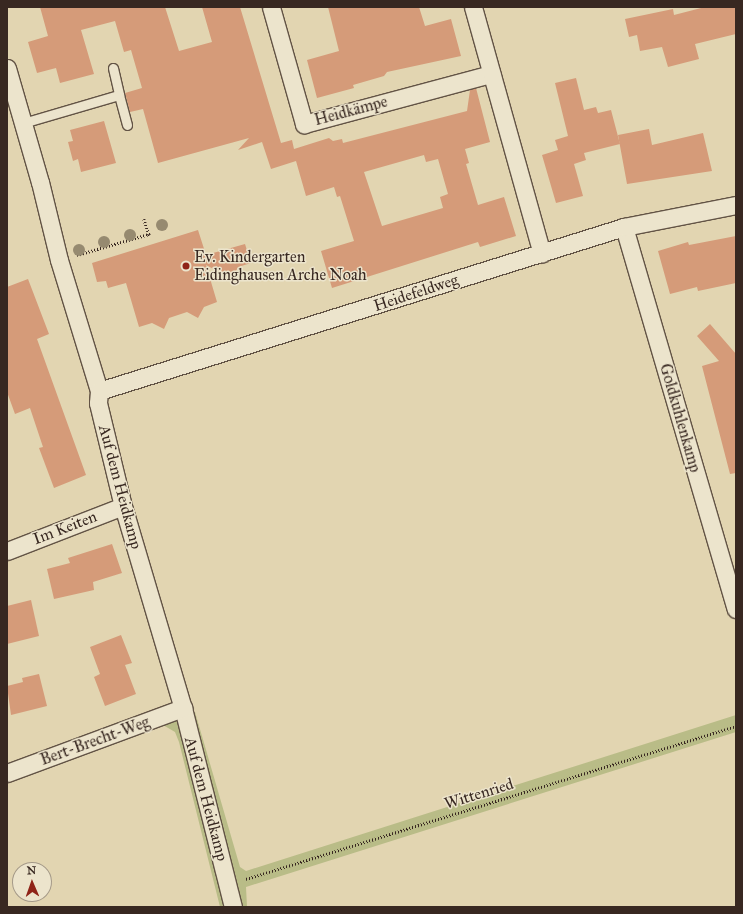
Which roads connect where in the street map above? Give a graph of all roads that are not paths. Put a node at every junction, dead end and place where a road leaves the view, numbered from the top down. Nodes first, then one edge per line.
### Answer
1 (271, 7) edge
2 (473, 7) edge
3 (7, 68) edge
4 (112, 68) dead end
5 (491, 74) junction
6 (119, 95) junction
7 (23, 123) junction
8 (127, 125) dead end
9 (736, 205) edge
10 (624, 227) junction
11 (542, 254) junction
12 (99, 391) junction
13 (123, 506) junction
14 (7, 551) edge
15 (736, 609) edge
16 (183, 708) junction
17 (7, 773) edge
18 (233, 907) edge

1 - 5 street, Heidkämpe
2 - 5 street
3 - 7 street, Auf dem Heidkamp
4 - 6 lane
5 - 11 street
6 - 7 lane
6 - 8 lane
7 - 12 street, Auf dem Heidkamp
9 - 10 street, Heidefeldweg
10 - 11 street, Heidefeldweg
10 - 15 street, Goldkuhlenkamp
11 - 12 street, Heidefeldweg
12 - 13 street, Auf dem Heidkamp
13 - 14 street, Im Keiten
13 - 16 street, Auf dem Heidkamp
16 - 17 street, Bert-Brecht-Weg
16 - 18 street, Auf dem Heidkamp

